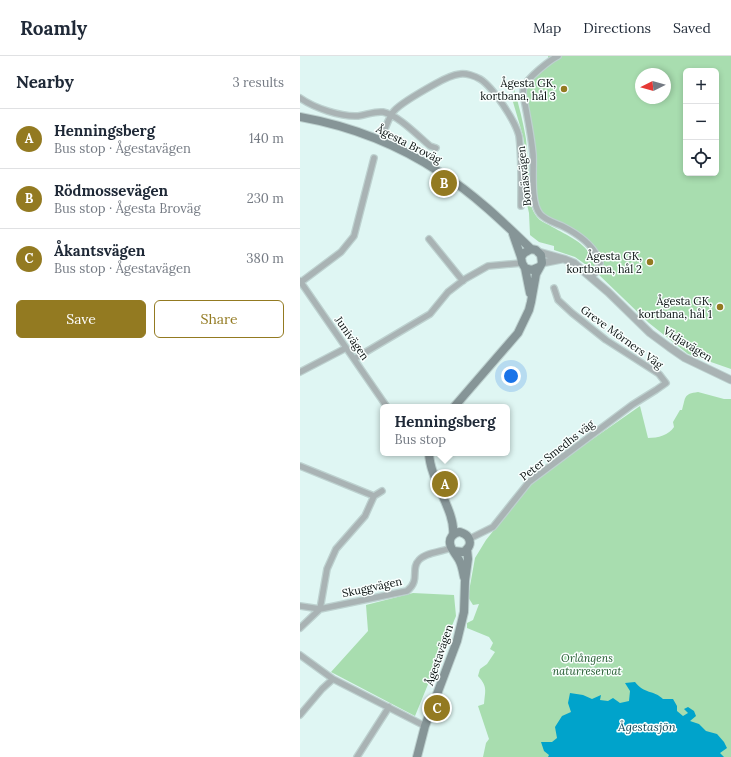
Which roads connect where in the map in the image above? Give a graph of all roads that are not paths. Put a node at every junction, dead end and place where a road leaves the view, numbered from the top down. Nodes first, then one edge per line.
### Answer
1 (558, 56) edge
2 (300, 98) edge
3 (391, 115) junction
4 (300, 117) edge
5 (379, 140) junction
6 (436, 148) dead end
7 (374, 158) dead end
8 (521, 206) dead end
9 (512, 232) junction
10 (429, 239) dead end
11 (535, 251) junction
12 (564, 259) junction
13 (523, 263) junction
14 (540, 265) junction
15 (591, 278) junction
16 (463, 281) junction
17 (300, 282) edge
18 (554, 288) dead end
19 (531, 302) junction
20 (346, 348) junction
21 (354, 359) junction
22 (300, 372) edge
23 (731, 380) edge
24 (666, 383) joint
25 (385, 404) edge
26 (457, 404) edge
27 (429, 456) edge
28 (300, 466) edge
29 (382, 491) dead end
30 (374, 496) junction
31 (450, 515) junction
32 (461, 532) junction
33 (453, 535) junction
34 (469, 539) junction
35 (452, 548) junction
36 (467, 549) junction
37 (465, 582) junction
38 (300, 606) edge
39 (320, 609) junction
40 (300, 628) edge
41 (300, 655) edge
42 (333, 679) junction
43 (389, 708) junction
44 (300, 715) edge
45 (425, 726) junction
46 (357, 757) edge
47 (417, 757) edge

1 - 15 street, Bonäsvägen
2 - 3 street
3 - 5 street
3 - 6 street
3 - 8 street
4 - 5 main road, Ågesta Broväg
5 - 9 main road, Ågesta Broväg
7 - 17 street
9 - 11 main road, Ågesta Broväg
9 - 13 main road, Ågesta Broväg
10 - 16 street
11 - 12 street, Vidjavägen
11 - 13 main road
11 - 14 main road
12 - 14 street
12 - 15 street, Vidjavägen
13 - 14 main road
13 - 16 street
13 - 19 main road
14 - 19 main road
15 - 23 street, Vidjavägen
16 - 21 street
17 - 20 street, Junivägen
18 - 24 street, Greve Mörners Väg
19 - 26 main road
20 - 21 street, Junivägen
20 - 22 street
21 - 25 street, Junivägen
24 - 34 street, Peter Smedhs väg
27 - 31 main road
28 - 30 street
29 - 30 street
30 - 39 street
31 - 32 main road
31 - 33 main road
32 - 33 main road
32 - 34 main road
33 - 35 main road
34 - 36 main road
35 - 36 main road
35 - 37 main road, Ågestavägen
35 - 39 street, Skuggvägen
36 - 37 main road, Ågestavägen
37 - 45 main road, Ågestavägen
38 - 39 street
39 - 40 street
41 - 42 street
42 - 43 street
42 - 44 street
43 - 45 street
43 - 46 street
45 - 47 main road, Ågestavägen

